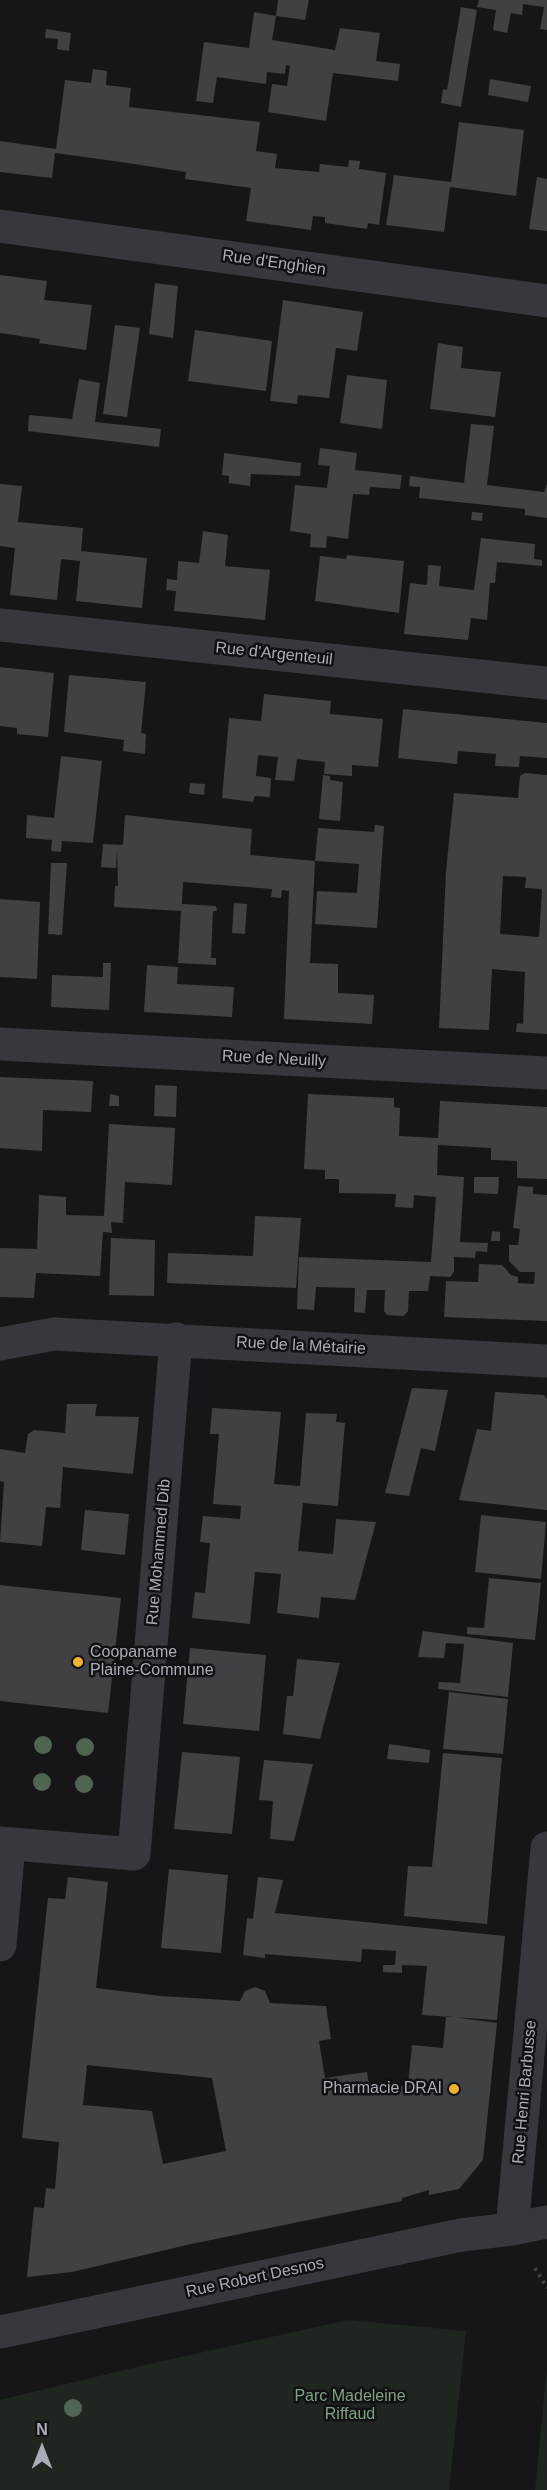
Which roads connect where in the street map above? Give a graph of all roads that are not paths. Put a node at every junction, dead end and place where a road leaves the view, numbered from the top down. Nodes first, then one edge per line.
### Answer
1 (0, 226) edge
2 (547, 301) edge
3 (0, 625) edge
4 (547, 683) edge
5 (0, 1044) edge
6 (547, 1073) edge
7 (0, 1332) edge
8 (54, 1334) junction
9 (176, 1339) junction
10 (0, 1344) edge
11 (547, 1361) edge
12 (4, 1844) edge
13 (547, 1848) edge
14 (0, 1945) edge
15 (547, 2222) edge
16 (512, 2229) junction
17 (0, 2332) edge

1 - 2 street, Rue d'Enghien
3 - 4 street, Rue d'Argenteuil
5 - 6 street, Rue de Neuilly
7 - 8 street, Rue de la Métairie
8 - 9 street, Rue de la Métairie
8 - 10 street, Rue de la Métairie
9 - 11 street, Rue de la Métairie
9 - 12 street, Rue Mohammed Dib
12 - 14 street
13 - 16 street, Rue Henri Barbusse
15 - 16 street, Rue Robert Desnos
16 - 17 street, Rue Robert Desnos

